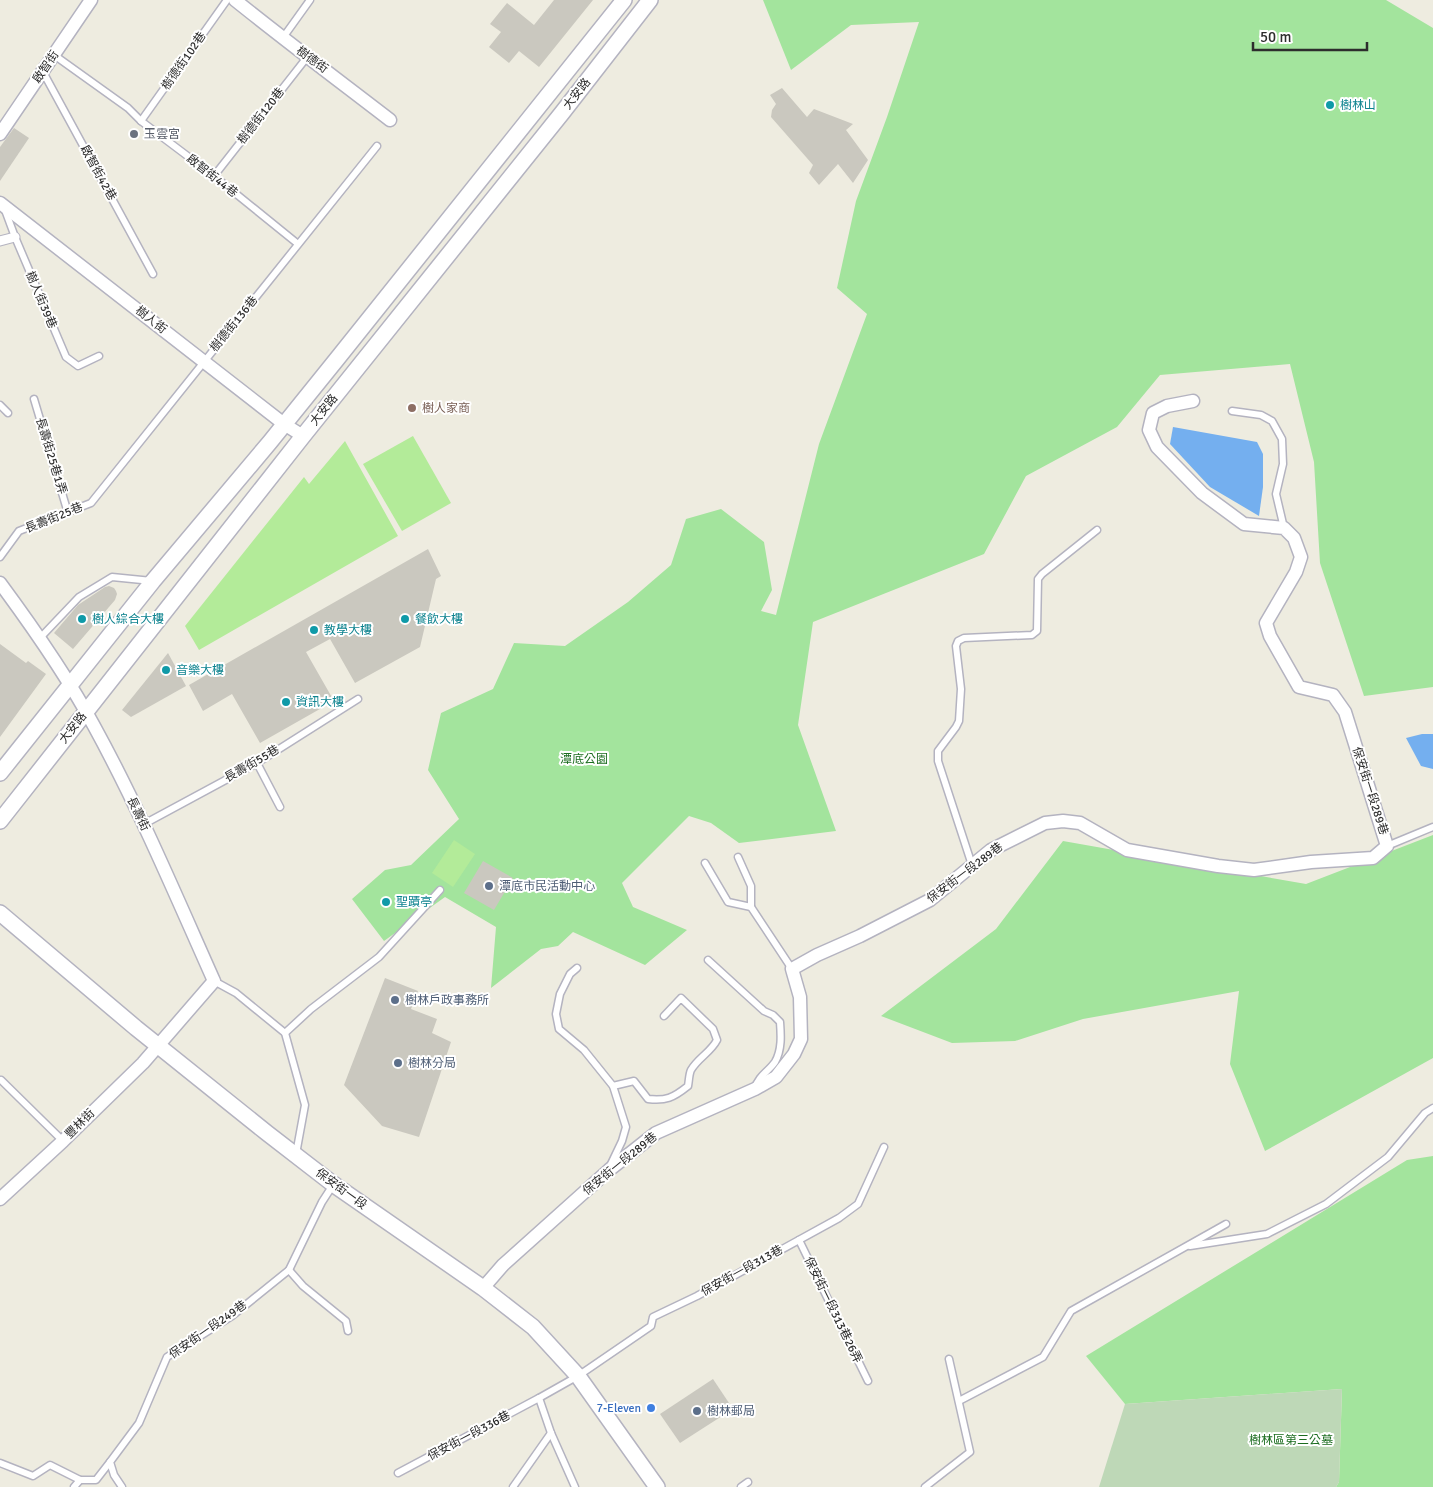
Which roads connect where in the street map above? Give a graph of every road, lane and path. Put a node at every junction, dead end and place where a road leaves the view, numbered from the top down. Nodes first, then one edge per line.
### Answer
1 (92, 0) edge
2 (227, 0) edge
3 (235, 0) edge
4 (310, 0) edge
5 (624, 0) edge
6 (650, 0) edge
7 (282, 39) junction
8 (54, 55) junction
9 (308, 56) junction
10 (43, 72) junction
11 (390, 120) dead end
12 (141, 121) junction
13 (0, 134) edge
14 (377, 146) dead end
15 (214, 176) junction
16 (2, 205) edge
17 (14, 237) junction
18 (0, 242) edge
19 (298, 244) junction
20 (153, 274) dead end
21 (99, 356) dead end
22 (204, 361) junction
23 (34, 399) dead end
24 (1193, 401) dead end
25 (0, 405) edge
26 (1232, 411) dead end
27 (8, 413) dead end
28 (284, 424) junction
29 (303, 436) junction
30 (91, 503) joint
31 (68, 513) junction
32 (1284, 528) junction
33 (1097, 530) dead end
34 (0, 557) edge
35 (153, 581) junction
36 (0, 583) edge
37 (40, 638) junction
38 (70, 684) junction
39 (358, 699) dead end
40 (86, 712) junction
41 (256, 763) junction
42 (0, 773) edge
43 (280, 807) dead end
44 (0, 821) edge
45 (144, 824) junction
46 (1433, 828) edge
47 (1387, 846) junction
48 (738, 857) dead end
49 (705, 863) dead end
50 (973, 866) junction
51 (440, 890) dead end
52 (751, 907) junction
53 (0, 913) edge
54 (708, 960) dead end
55 (577, 968) dead end
56 (792, 969) junction
57 (214, 981) junction
58 (664, 1016) dead end
59 (285, 1033) junction
60 (157, 1046) junction
61 (1, 1080) edge
62 (613, 1086) junction
63 (755, 1089) junction
64 (1433, 1108) edge
65 (63, 1141) junction
66 (884, 1147) dead end
67 (296, 1156) junction
68 (608, 1170) junction
69 (333, 1184) junction
70 (0, 1199) edge
71 (1226, 1224) dead end
72 (799, 1240) junction
73 (1185, 1247) junction
74 (289, 1270) junction
75 (483, 1288) junction
76 (348, 1331) dead end
77 (949, 1359) dead end
78 (578, 1376) junction
79 (868, 1381) dead end
80 (540, 1398) junction
81 (959, 1401) junction
82 (551, 1433) junction
83 (110, 1462) junction
84 (0, 1463) edge
85 (398, 1473) dead end
86 (80, 1480) junction
87 (748, 1482) dead end
88 (654, 1486) edge
89 (74, 1487) edge
90 (122, 1487) edge
91 (513, 1487) edge
92 (575, 1487) edge
93 (741, 1487) edge
94 (925, 1487) edge

1 - 8 street, 啟智街
2 - 12 lane, 樹德街102巷
3 - 7 street, 樹德街
4 - 7 lane
5 - 28 street, 大安路
6 - 29 street, 大安路
7 - 9 street, 樹德街
8 - 10 street, 啟智街
8 - 12 lane, 啟智街44巷
9 - 11 street, 樹德街
9 - 15 lane, 樹德街120巷
10 - 13 street, 啟智街
10 - 20 lane, 啟智街42巷
12 - 15 lane, 啟智街44巷
14 - 19 lane, 樹德街136巷
15 - 19 lane, 啟智街44巷
16 - 17 lane, 樹人街39巷
16 - 22 street, 樹人街
17 - 18 street
17 - 21 lane, 樹人街39巷
19 - 22 lane, 樹德街136巷
22 - 28 street, 樹人街
22 - 30 lane, 樹德街136巷
23 - 31 lane, 長壽街25巷1弄
24 - 32 street
25 - 27 lane
26 - 32 lane, 保安街一段289巷
28 - 29 street, 樹人街
28 - 35 street, 大安路
29 - 40 street, 大安路
30 - 31 lane, 長壽街25巷
31 - 34 lane, 長壽街25巷
32 - 47 street, 保安街一段289巷
33 - 50 lane
35 - 37 lane
35 - 38 street, 大安路
36 - 37 street, 長壽街
37 - 38 street, 長壽街
38 - 40 street, 長壽街
38 - 42 street, 大安路
39 - 41 lane, 長壽街55巷
40 - 44 street, 大安路
40 - 45 street, 長壽街
41 - 43 lane
41 - 45 lane, 長壽街55巷
45 - 57 street, 長壽街
46 - 47 lane
47 - 50 street, 保安街一段289巷
48 - 52 lane
49 - 52 lane
50 - 56 street, 保安街一段289巷
51 - 59 lane
52 - 56 lane
53 - 60 street, 保安街一段
54 - 63 lane
55 - 62 lane
56 - 63 street, 保安街一段289巷
57 - 59 lane
57 - 60 street
58 - 62 lane
59 - 67 lane
60 - 65 street, 豐林街
60 - 67 street, 保安街一段
61 - 65 lane
62 - 68 lane
63 - 68 street, 保安街一段289巷
64 - 73 lane
65 - 70 street, 豐林街
66 - 72 lane, 保安街一段313巷
67 - 69 street, 保安街一段
68 - 75 street, 保安街一段289巷
69 - 74 lane, 保安街一段249巷
69 - 75 street, 保安街一段
71 - 73 lane
72 - 78 lane, 保安街一段313巷
72 - 79 lane, 保安街一段313巷26弄
73 - 81 lane
74 - 76 lane
74 - 83 lane, 保安街一段249巷
75 - 78 street, 保安街一段
77 - 81 lane
78 - 80 lane, 保安街一段336巷
78 - 88 street, 保安街一段
80 - 82 lane
80 - 85 lane, 保安街一段336巷
81 - 94 lane
82 - 91 lane
82 - 92 lane
83 - 86 lane, 保安街一段249巷
83 - 90 lane
84 - 86 lane
86 - 89 lane
87 - 93 lane

